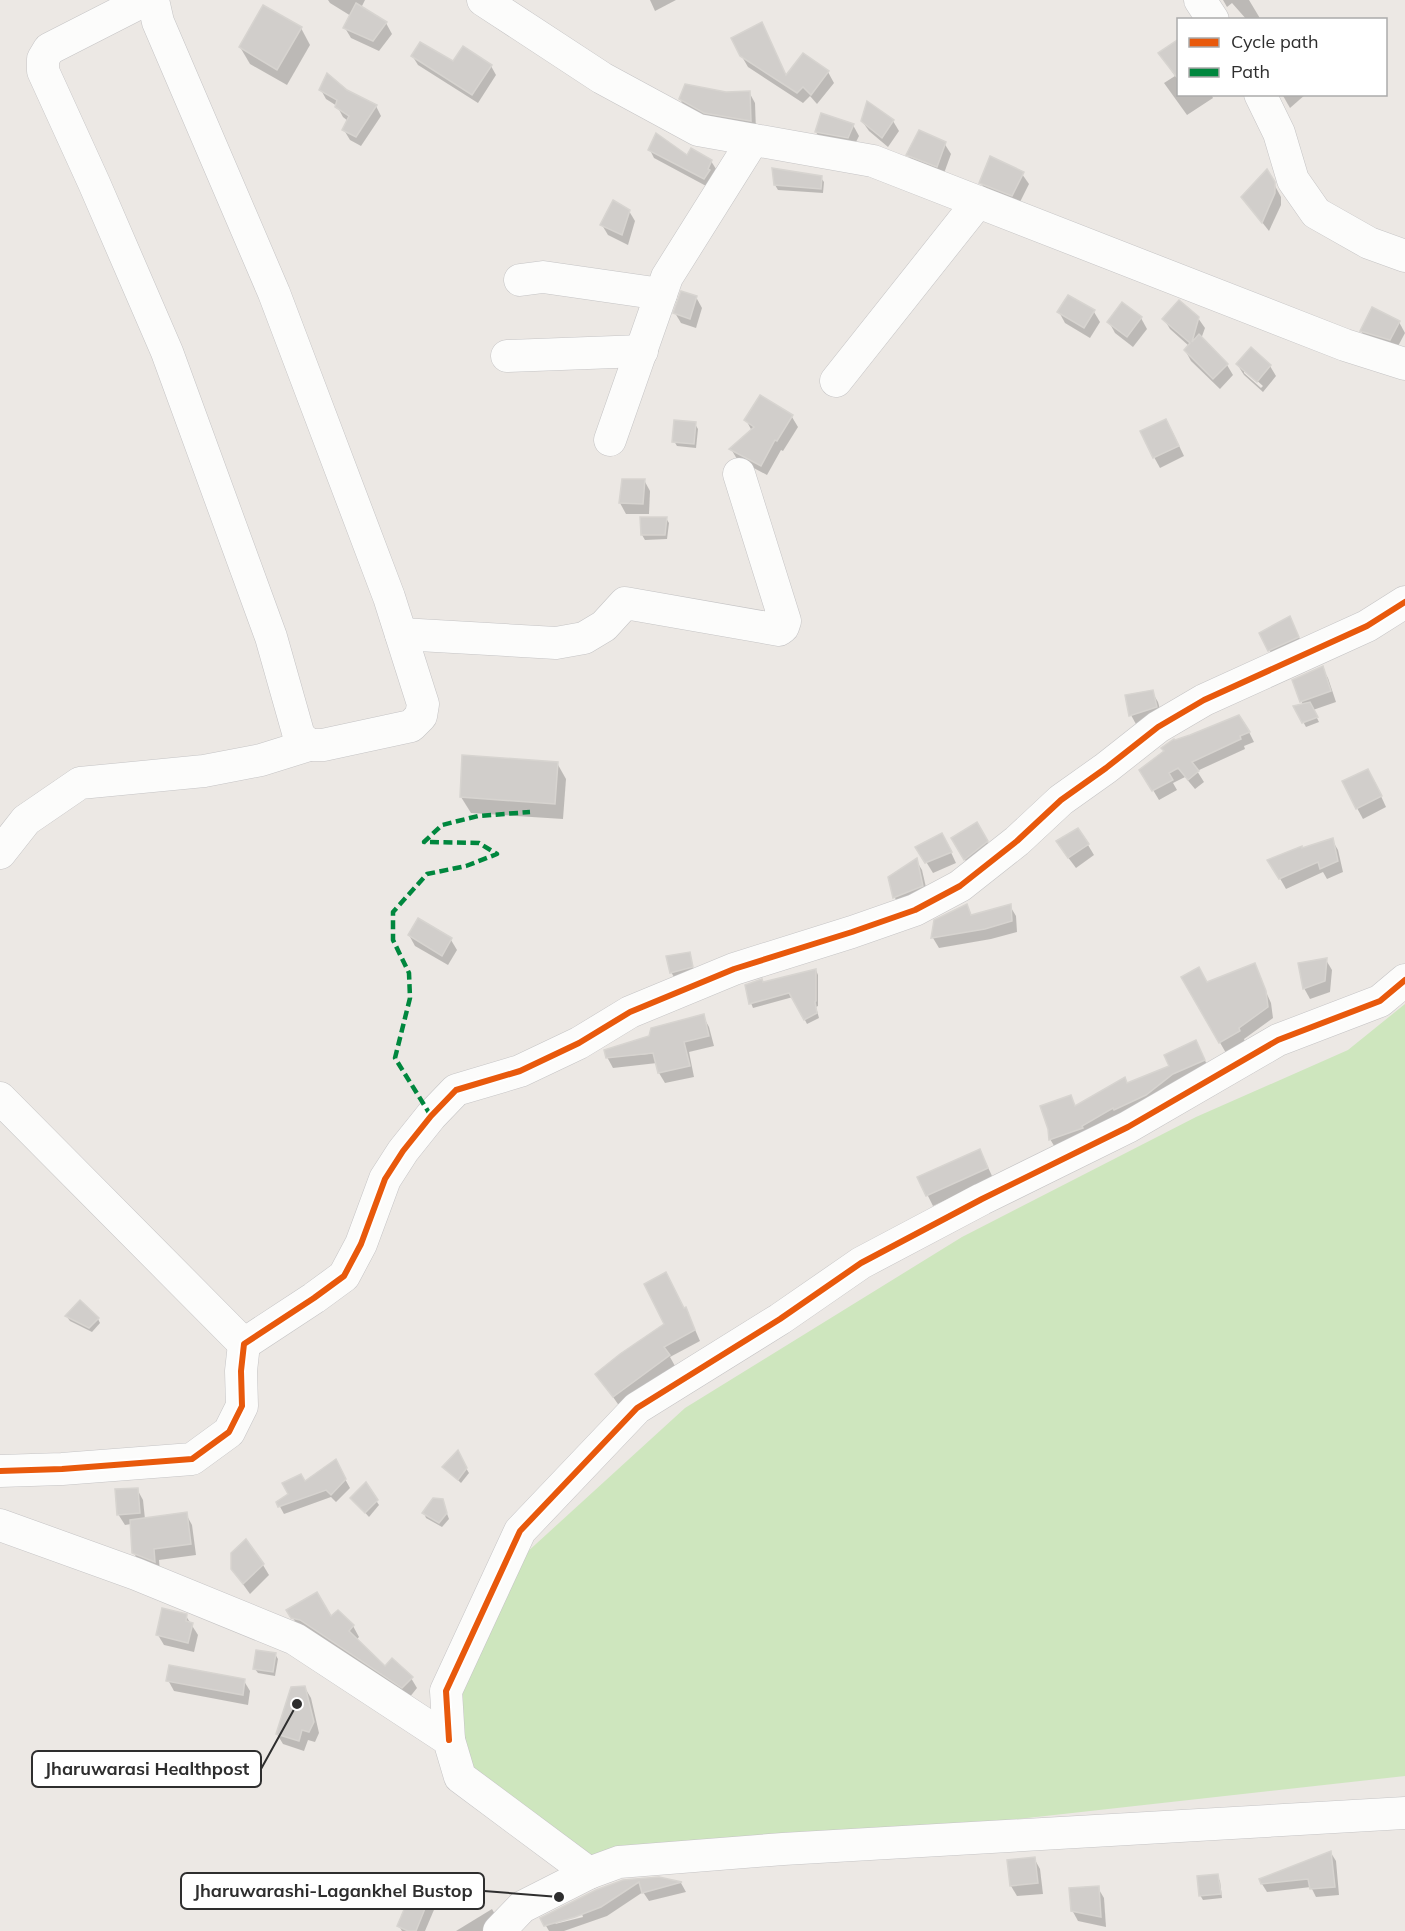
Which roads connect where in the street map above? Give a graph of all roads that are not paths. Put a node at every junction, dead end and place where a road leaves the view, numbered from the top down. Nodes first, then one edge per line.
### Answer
1 (146, 0) edge
2 (153, 0) edge
3 (483, 0) edge
4 (1200, 0) edge
5 (1212, 18) edge
6 (1261, 96) edge
7 (753, 140) junction
8 (978, 202) junction
9 (1405, 256) edge
10 (520, 280) dead end
11 (661, 294) junction
12 (642, 351) junction
13 (507, 356) dead end
14 (1405, 364) edge
15 (836, 381) dead end
16 (609, 440) dead end
17 (739, 474) dead end
18 (1405, 602) edge
19 (401, 634) junction
20 (309, 745) junction
21 (0, 853) edge
22 (1405, 980) edge
23 (0, 1098) edge
24 (244, 1344) junction
25 (0, 1471) edge
26 (0, 1525) edge
27 (449, 1740) junction
28 (1405, 1813) edge
29 (589, 1874) junction
30 (499, 1931) edge

1 - 20 street
2 - 19 street
3 - 7 street
4 - 5 street
6 - 9 street
7 - 8 street
7 - 11 street
8 - 14 street
8 - 15 street
10 - 11 street
11 - 12 street
12 - 13 street
12 - 16 street
17 - 19 street
18 - 24 street
19 - 20 street
20 - 21 street
22 - 27 street
23 - 24 street
24 - 25 street
26 - 27 street
27 - 29 street
28 - 29 street
29 - 30 street

